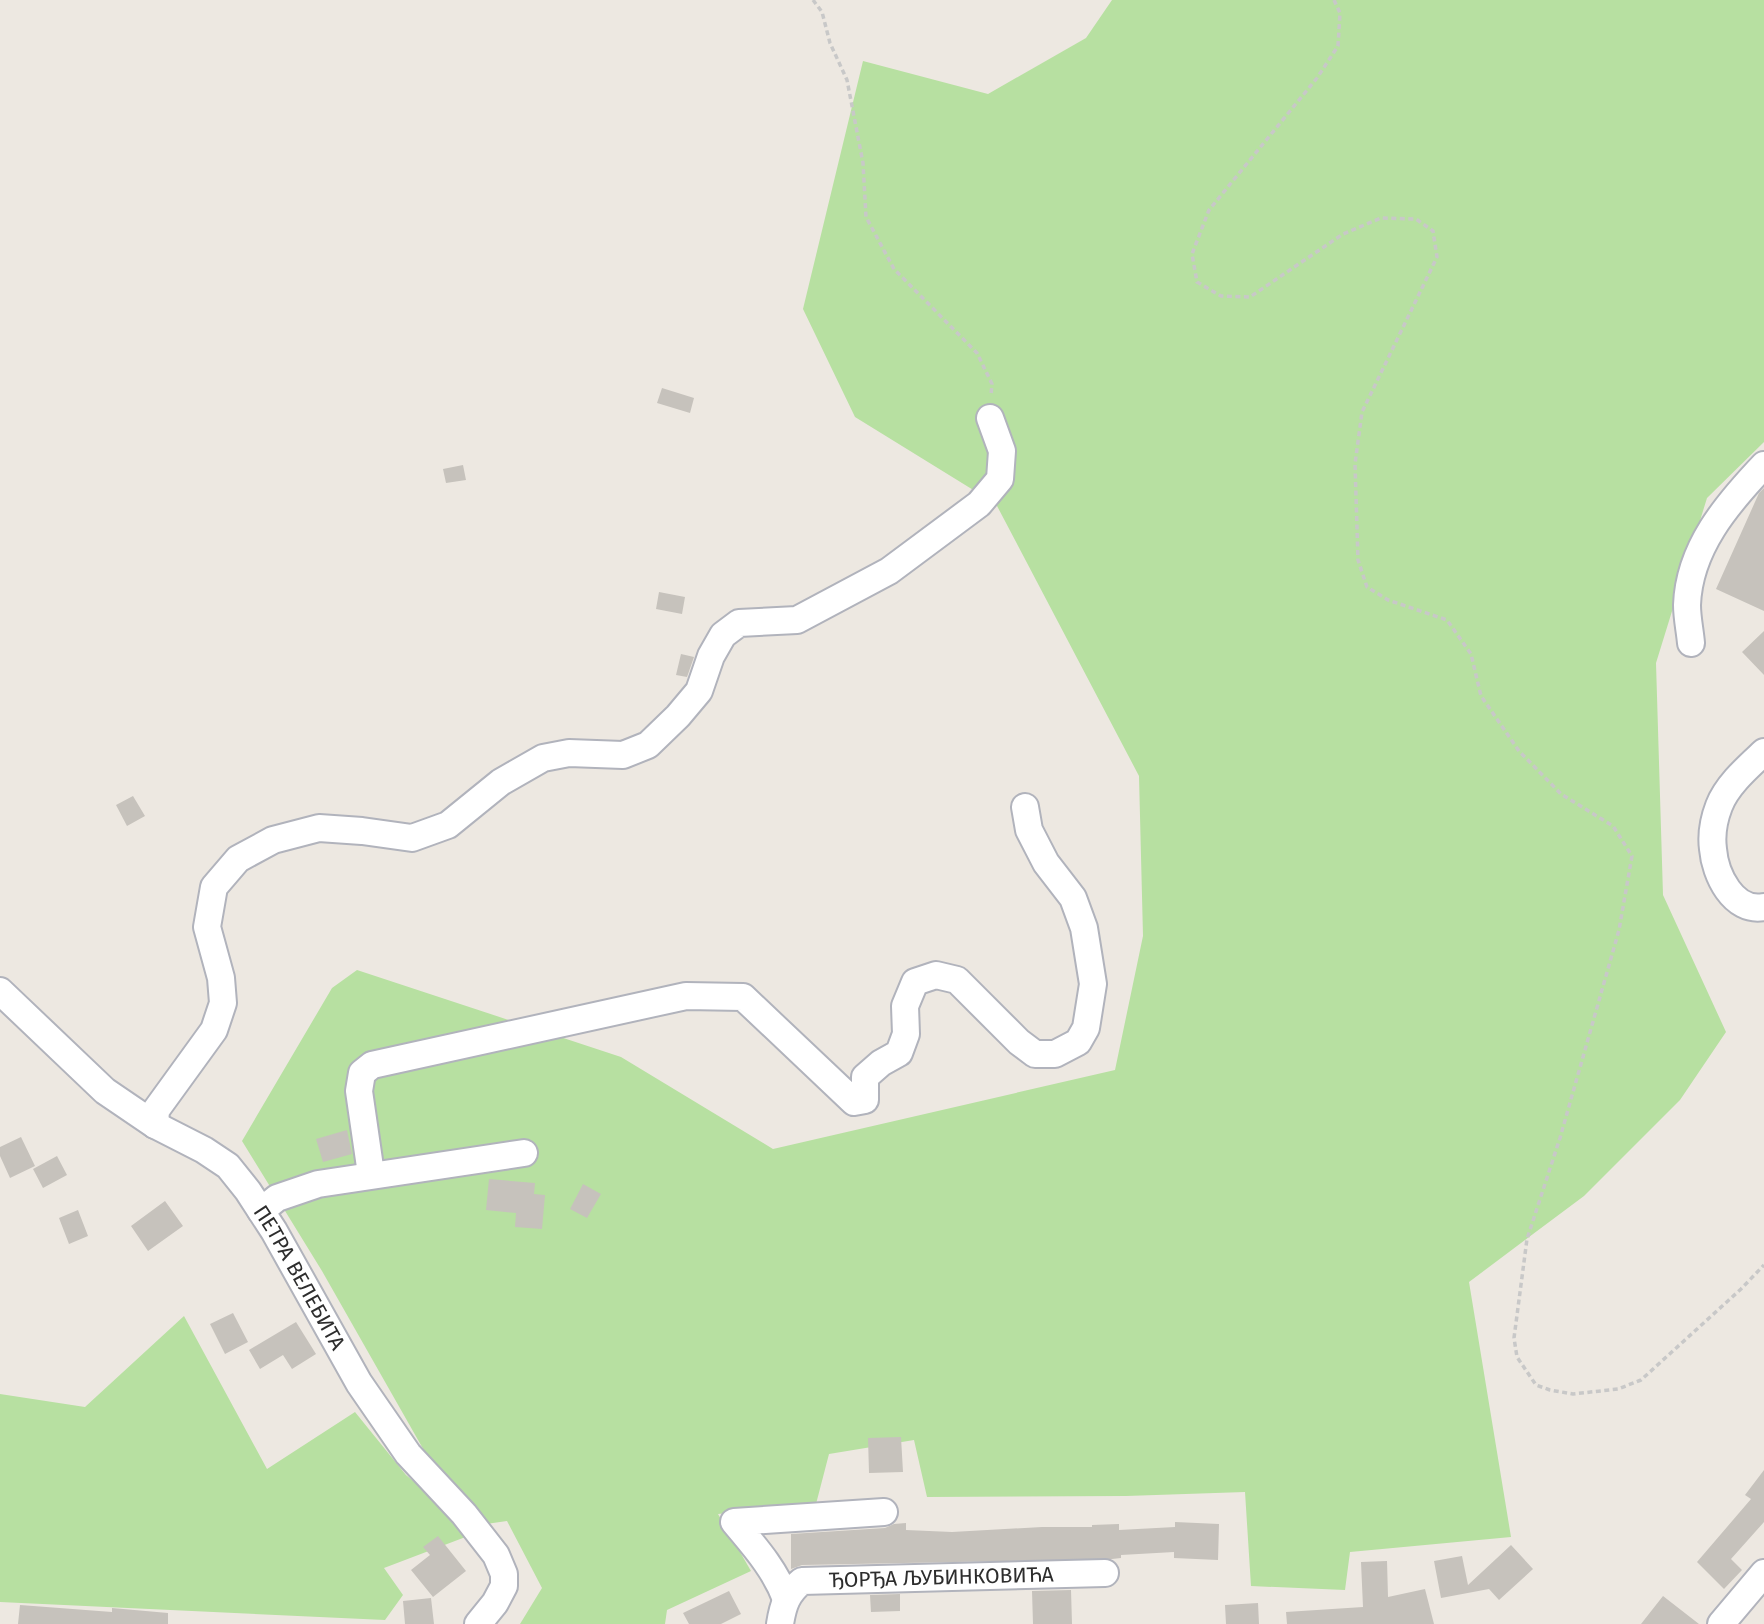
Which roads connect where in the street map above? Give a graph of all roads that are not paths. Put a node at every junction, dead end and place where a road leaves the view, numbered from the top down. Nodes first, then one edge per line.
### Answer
1 (990, 418) road end
2 (1764, 466) edge
3 (1691, 643) dead end
4 (1764, 752) edge
5 (1025, 807) dead end
6 (1764, 907) edge
7 (0, 991) edge
8 (155, 1125) junction
9 (524, 1153) dead end
10 (371, 1174) junction
11 (261, 1211) junction
12 (884, 1511) dead end
13 (1105, 1573) dead end
14 (1764, 1573) edge
15 (783, 1611) edge
16 (478, 1624) edge
17 (1721, 1624) edge

1 - 8 street
2 - 3 street
4 - 6 street
5 - 10 street
7 - 8 street, ПЕТРА ВЕЛЕБИТА
8 - 11 street, ПЕТРА ВЕЛЕБИТА
9 - 10 street
10 - 11 street
11 - 16 street, ПЕТРА ВЕЛЕБИТА
12 - 15 street
13 - 15 street, ЂОРЂА ЉУБИНКОВИЋА
14 - 17 street

